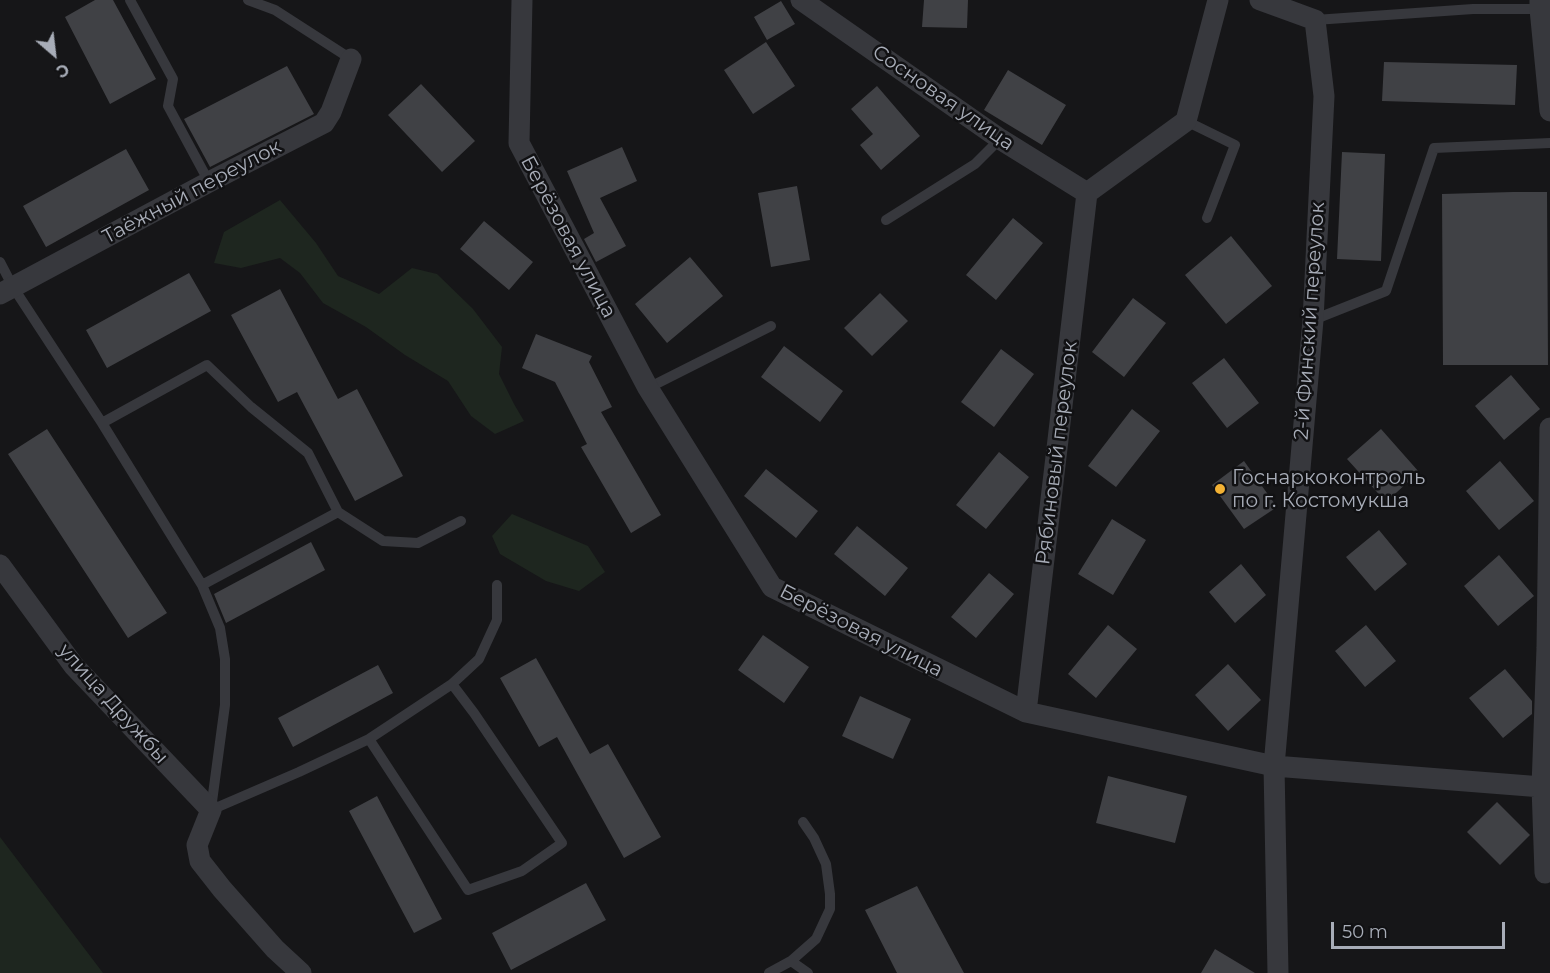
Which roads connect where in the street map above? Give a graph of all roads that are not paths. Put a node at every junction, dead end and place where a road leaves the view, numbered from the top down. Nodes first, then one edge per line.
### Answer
1 (130, 0) edge
2 (248, 0) edge
3 (522, 0) edge
4 (801, 0) edge
5 (1218, 0) edge
6 (1260, 0) edge
7 (1473, 5) edge
8 (1540, 5) edge
9 (1315, 20) junction
10 (351, 59) joint
11 (1550, 111) edge
12 (1186, 121) junction
13 (1000, 139) junction
14 (1550, 143) edge
15 (209, 182) junction
16 (1087, 193) junction
17 (1207, 218) dead end
18 (886, 220) dead end
19 (0, 262) edge
20 (7, 290) edge
21 (1312, 320) junction
22 (771, 326) dead end
23 (648, 388) junction
24 (102, 423) junction
25 (1550, 428) edge
26 (338, 512) junction
27 (461, 521) dead end
28 (0, 565) edge
29 (202, 585) junction
30 (497, 585) dead end
31 (452, 684) junction
32 (1026, 712) junction
33 (369, 739) junction
34 (1274, 766) junction
35 (1542, 787) junction
36 (212, 810) junction
37 (803, 822) dead end
38 (1545, 873) dead end
39 (791, 961) junction
40 (301, 973) edge
41 (769, 973) edge
42 (808, 973) edge
43 (1278, 973) edge

1 - 15 lane
2 - 10 lane
3 - 23 street, Берёзовая улица
4 - 13 street, Сосновая улица
5 - 12 street
6 - 9 street
7 - 8 lane
7 - 9 lane
8 - 11 street
9 - 21 street, 2-й Финский переулок
10 - 15 street, Таёжный переулок
12 - 16 street
12 - 17 lane
13 - 16 street, Сосновая улица
13 - 18 lane
14 - 21 lane
15 - 20 street, Таёжный переулок
16 - 32 street, Рябиновый переулок
19 - 20 lane
20 - 24 lane
21 - 34 street, 2-й Финский переулок
22 - 23 lane
23 - 32 street, Берёзовая улица
24 - 26 lane
24 - 29 lane
25 - 35 street
26 - 27 lane
26 - 29 lane
28 - 36 street, улица Дружбы
29 - 36 lane
30 - 31 lane
31 - 33 lane
31 - 33 lane
32 - 34 street, Берёзовая улица
33 - 36 lane
34 - 35 street, Берёзовая улица
34 - 43 street
35 - 38 street
36 - 40 street
37 - 39 lane
39 - 41 lane
39 - 42 lane

